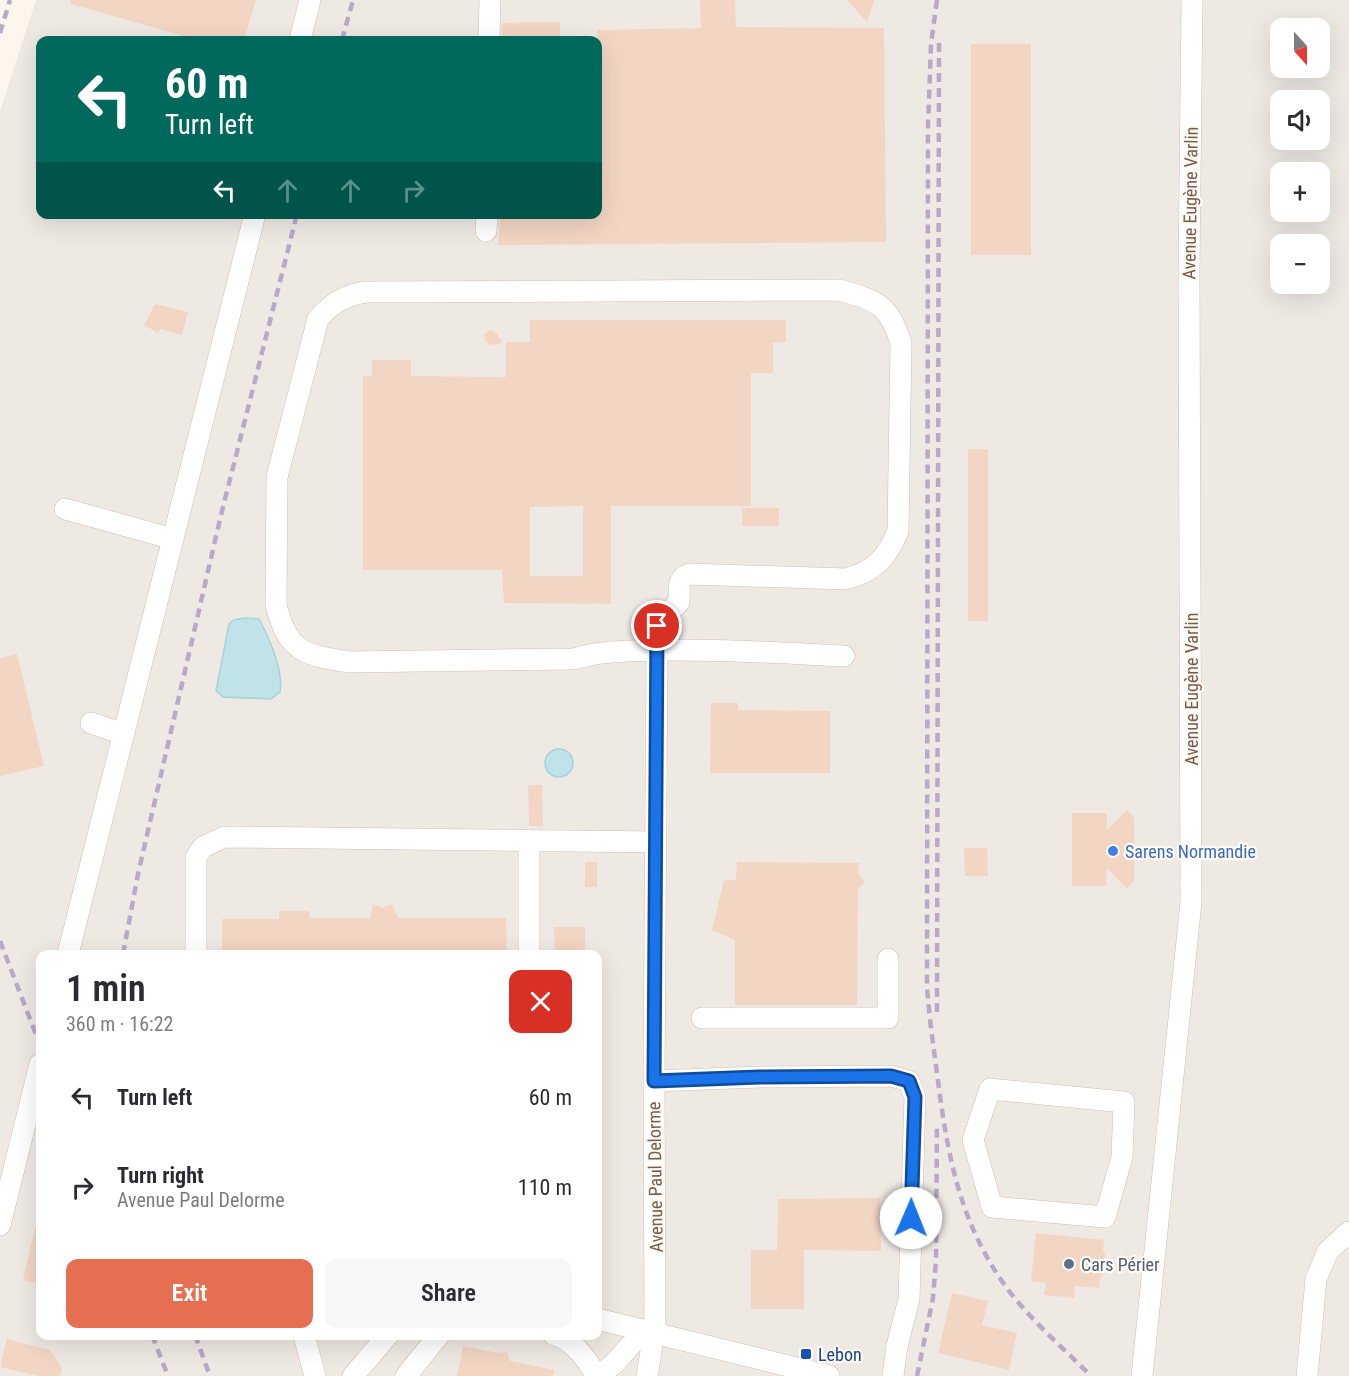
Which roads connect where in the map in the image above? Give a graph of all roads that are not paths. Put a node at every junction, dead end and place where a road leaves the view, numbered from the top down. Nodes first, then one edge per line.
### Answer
1 (310, 0) edge
2 (490, 0) edge
3 (1192, 0) edge
4 (301, 36) edge
5 (489, 36) edge
6 (254, 219) edge
7 (65, 509) dead end
8 (173, 539) junction
9 (657, 650) junction
10 (844, 656) dead end
11 (91, 723) dead end
12 (124, 734) junction
13 (529, 840) junction
14 (656, 842) junction
15 (69, 950) edge
16 (196, 950) edge
17 (529, 950) edge
18 (888, 959) dead end
19 (702, 1018) dead end
20 (36, 1080) edge
21 (654, 1081) junction
22 (1106, 1217) joint
23 (0, 1225) edge
24 (1349, 1232) edge
25 (602, 1320) edge
26 (649, 1332) junction
27 (305, 1340) edge
28 (384, 1340) edge
29 (435, 1340) edge
30 (565, 1340) edge
31 (315, 1376) edge
32 (353, 1376) edge
33 (406, 1376) edge
34 (597, 1376) edge
35 (647, 1376) edge
36 (829, 1376) edge
37 (893, 1376) edge
38 (1142, 1376) edge
39 (1307, 1376) edge

1 - 4 street
2 - 5 street
3 - 38 street, Avenue Eugène Varlin
6 - 8 street
7 - 8 street
8 - 12 street
9 - 9 street, Avenue Paul Delorme
9 - 10 street
9 - 14 street, Avenue Paul Delorme
11 - 12 street
12 - 15 street
13 - 14 street
13 - 16 street
13 - 17 street
14 - 21 street, Avenue Paul Delorme
18 - 19 street
20 - 23 street
21 - 26 street, Avenue Paul Delorme
21 - 37 street
22 - 22 street
24 - 39 street
25 - 26 street
26 - 34 street
26 - 35 street, Avenue Paul Delorme
26 - 36 street
27 - 31 street
28 - 32 street
29 - 33 street
30 - 34 street

